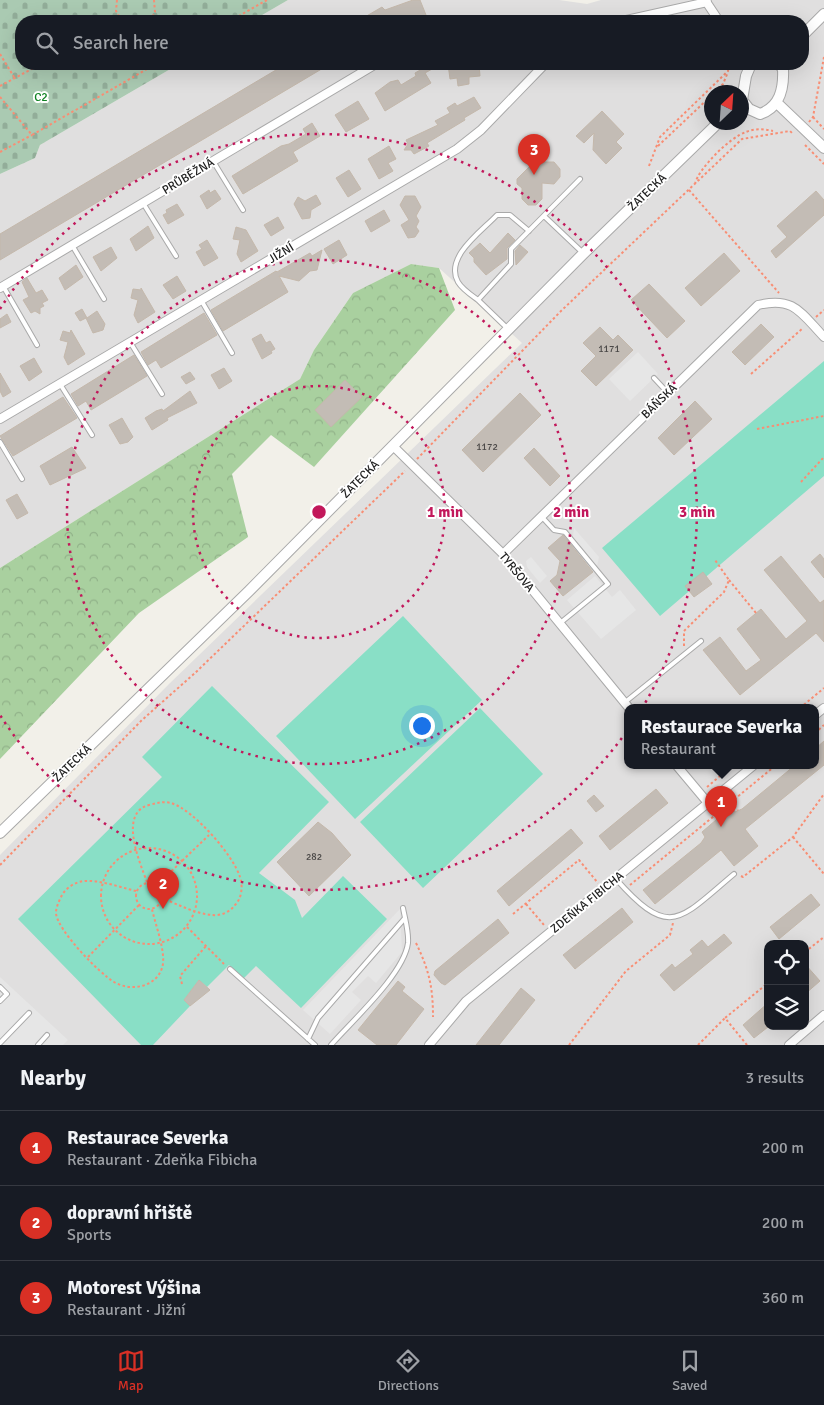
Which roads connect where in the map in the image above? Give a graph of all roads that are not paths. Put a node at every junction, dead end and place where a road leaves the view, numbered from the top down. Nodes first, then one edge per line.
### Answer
1 (706, 1) edge
2 (824, 14) edge
3 (649, 15) edge
4 (715, 15) edge
5 (809, 29) edge
6 (366, 70) edge
7 (539, 70) edge
8 (748, 70) edge
9 (783, 70) edge
10 (744, 85) edge
11 (777, 103) junction
12 (749, 109) edge
13 (711, 130) edge
14 (824, 148) edge
15 (213, 161) junction
16 (580, 179) dead end
17 (143, 203) junction
18 (243, 210) dead end
19 (544, 216) junction
20 (529, 231) junction
21 (72, 245) junction
22 (584, 254) junction
23 (176, 256) dead end
24 (1, 287) edge
25 (104, 299) dead end
26 (201, 300) junction
27 (478, 300) junction
28 (508, 329) junction
29 (824, 337) edge
30 (130, 342) junction
31 (37, 345) dead end
32 (232, 353) dead end
33 (654, 378) dead end
34 (60, 384) junction
35 (668, 393) junction
36 (162, 394) dead end
37 (0, 420) edge
38 (92, 435) dead end
39 (0, 442) edge
40 (393, 446) junction
41 (22, 479) dead end
42 (542, 517) junction
43 (503, 554) junction
44 (560, 624) junction
45 (701, 641) dead end
46 (625, 704) edge
47 (627, 704) edge
48 (680, 769) edge
49 (749, 769) edge
50 (708, 803) junction
51 (0, 834) edge
52 (734, 874) road end
53 (616, 879) junction
54 (404, 908) dead end
55 (405, 918) junction
56 (230, 969) road end
57 (0, 987) edge
58 (0, 1001) edge
59 (29, 1013) dead end
60 (824, 1014) edge
61 (47, 1035) dead end
62 (308, 1039) junction
63 (0, 1043) edge
64 (38, 1045) edge
65 (315, 1045) edge
66 (331, 1045) edge
67 (429, 1045) edge
68 (789, 1045) edge

1 - 3 street
1 - 4 street
2 - 5 street
6 - 15 street, PRŮBĚŽNÁ
7 - 26 street, JIŽNÍ
8 - 10 street
9 - 11 street
11 - 12 street
11 - 14 street
13 - 22 street, ŽATECKÁ
15 - 17 street, PRŮBĚŽNÁ
15 - 18 lane
16 - 19 lane
17 - 21 street, PRŮBĚŽNÁ
17 - 23 lane
19 - 20 lane
19 - 22 lane
20 - 27 lane
20 - 27 lane
21 - 24 street, PRŮBĚŽNÁ
21 - 25 lane
22 - 28 street, ŽATECKÁ
24 - 31 lane
26 - 30 street, JIŽNÍ
26 - 32 lane
27 - 28 lane
28 - 40 street, ŽATECKÁ
29 - 35 street, BÁŇSKÁ
30 - 34 street, JIŽNÍ
30 - 36 lane
33 - 35 lane
34 - 37 street, JIŽNÍ
34 - 38 lane
35 - 42 street, BÁŇSKÁ
39 - 41 lane
40 - 43 street, TYRŠOVA
40 - 51 street, ŽATECKÁ
42 - 43 street, BÁŇSKÁ
42 - 44 lane
43 - 44 street, TYRŠOVA
44 - 46 street, TYRŠOVA
45 - 47 lane
48 - 50 street
49 - 50 street, ZDEŇKA FIBICHA
50 - 53 street, ZDEŇKA FIBICHA
52 - 53 lane
53 - 67 street, ZDEŇKA FIBICHA
54 - 55 lane
55 - 62 lane
55 - 66 lane
56 - 62 lane
57 - 58 lane
59 - 63 lane
60 - 68 street
61 - 64 lane
62 - 65 lane

